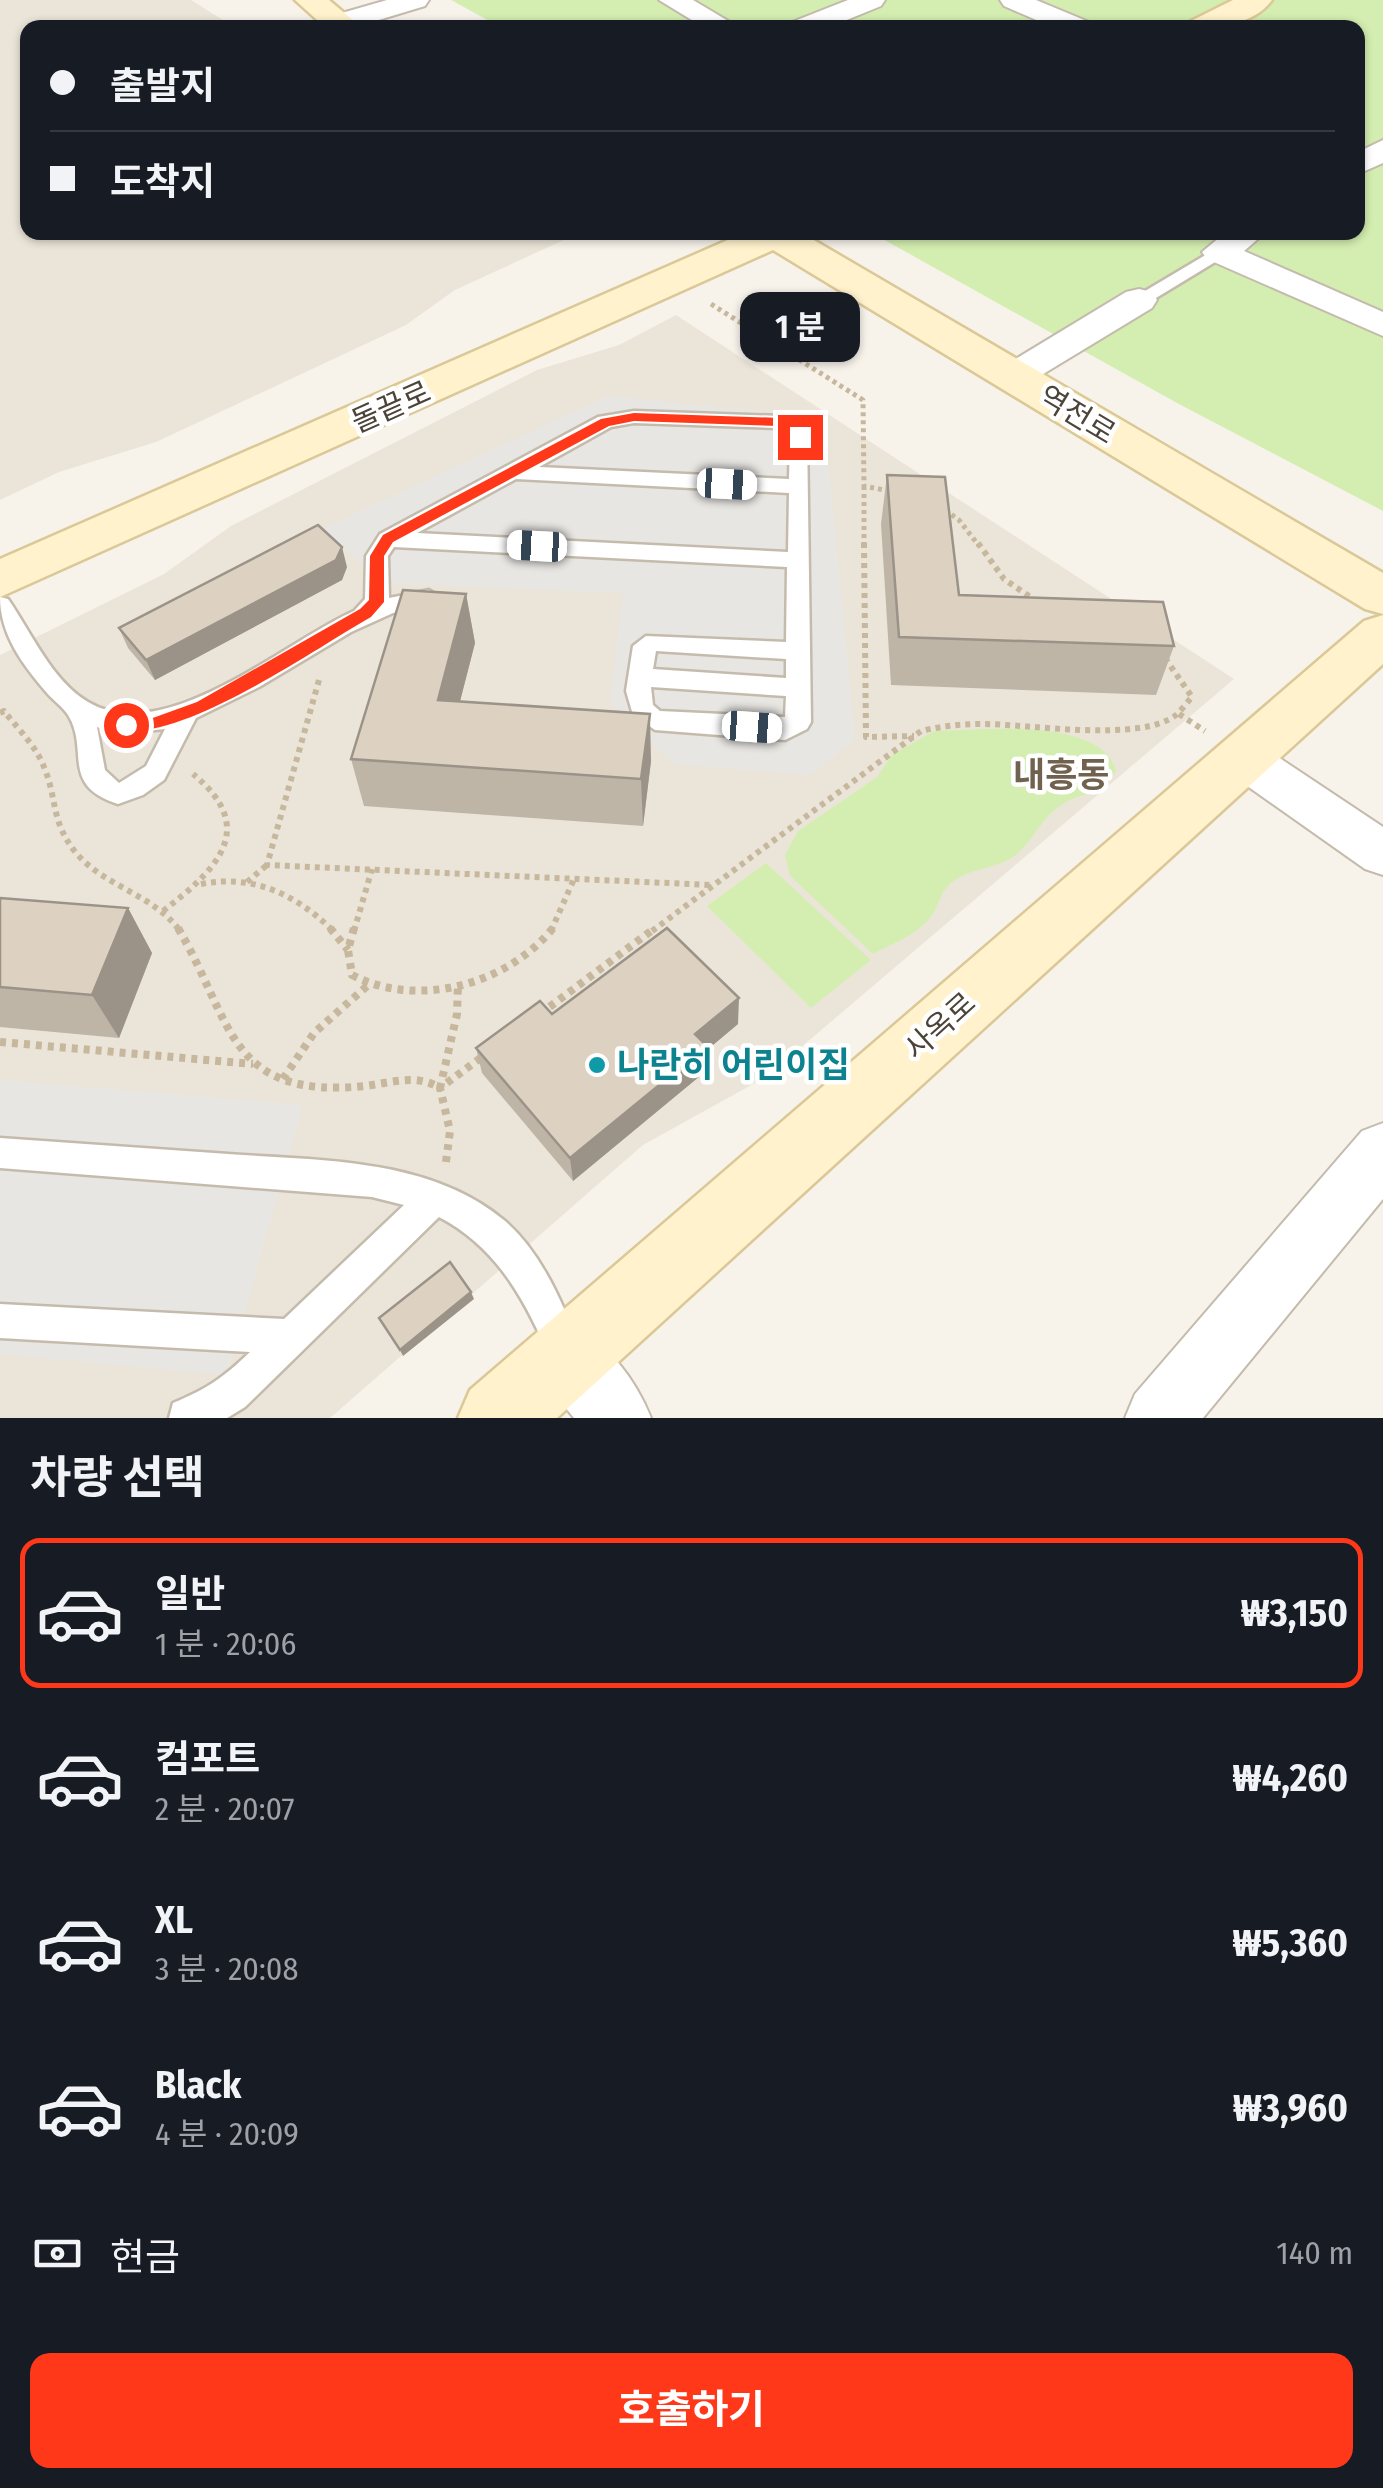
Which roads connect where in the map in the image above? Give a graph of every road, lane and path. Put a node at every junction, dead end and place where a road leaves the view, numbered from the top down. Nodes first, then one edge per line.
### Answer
1 (310, 0) edge
2 (416, 0) edge
3 (672, 0) edge
4 (872, 0) edge
5 (1013, 0) edge
6 (1257, 0) edge
7 (336, 20) edge
8 (357, 20) edge
9 (711, 20) edge
10 (822, 20) edge
11 (1060, 20) edge
12 (1218, 20) edge
13 (762, 240) edge
14 (788, 240) edge
15 (1238, 240) edge
16 (1219, 252) junction
17 (676, 282) junction
18 (1139, 300) joint
19 (1383, 325) edge
20 (1012, 376) junction
21 (510, 472) junction
22 (864, 486) junction
23 (800, 488) junction
24 (902, 495) edge
25 (936, 506) edge
26 (388, 539) junction
27 (799, 560) junction
28 (0, 579) edge
29 (1383, 596) edge
30 (430, 598) edge
31 (0, 605) edge
32 (1053, 606) edge
33 (365, 613) junction
34 (333, 631) junction
35 (1383, 634) edge
36 (798, 652) junction
37 (1161, 653) edge
38 (641, 677) junction
39 (798, 688) junction
40 (79, 710) junction
41 (0, 713) edge
42 (185, 714) junction
43 (914, 736) junction
44 (1243, 758) junction
45 (164, 765) junction
46 (1383, 854) edge
47 (267, 865) junction
48 (372, 869) junction
49 (574, 879) junction
50 (247, 882) junction
51 (713, 885) junction
52 (195, 886) junction
53 (163, 912) junction
54 (348, 950) junction
55 (458, 984) junction
56 (367, 986) junction
57 (531, 1021) edge
58 (0, 1042) edge
59 (500, 1043) edge
60 (257, 1064) junction
61 (283, 1079) junction
62 (440, 1088) junction
63 (1383, 1152) edge
64 (0, 1153) edge
65 (446, 1163) dead end
66 (436, 1197) junction
67 (0, 1321) edge
68 (291, 1337) junction
69 (568, 1356) junction
70 (186, 1416) edge
71 (498, 1418) edge
72 (617, 1418) edge
73 (1159, 1418) edge

1 - 7 street
2 - 8 street
3 - 9 street
4 - 10 street
5 - 11 street
6 - 12 street
13 - 17 street, 돌끝로
14 - 20 street, 역전로
15 - 16 street
16 - 18 lane
16 - 19 street
17 - 22 path
17 - 28 street, 돌끝로
18 - 20 street
20 - 29 street, 역전로
21 - 23 lane
21 - 23 lane
21 - 26 lane
22 - 24 path
22 - 43 path
23 - 27 lane
25 - 32 path
26 - 27 lane
26 - 33 lane
27 - 36 lane
30 - 33 lane
31 - 40 lane
33 - 34 lane
34 - 42 lane
34 - 47 path
35 - 44 street, 사옥로
36 - 38 lane
36 - 39 lane
37 - 43 path
38 - 39 lane
38 - 39 lane
40 - 42 lane
40 - 45 lane
41 - 53 path
42 - 45 lane
43 - 51 path
44 - 46 street
44 - 69 street, 사옥로
45 - 52 path
47 - 48 path
47 - 50 path
48 - 49 path
48 - 54 path
49 - 51 path
49 - 55 path
50 - 52 path
50 - 54 path
51 - 57 path
52 - 53 path
53 - 60 path
54 - 56 path
55 - 56 path
55 - 62 path
56 - 61 path
58 - 60 path
59 - 62 path
60 - 61 path
61 - 62 path
62 - 65 path
63 - 73 street
64 - 66 lane
66 - 68 lane
66 - 69 lane
67 - 68 lane
68 - 70 lane
69 - 71 street, 사옥로
69 - 72 street

